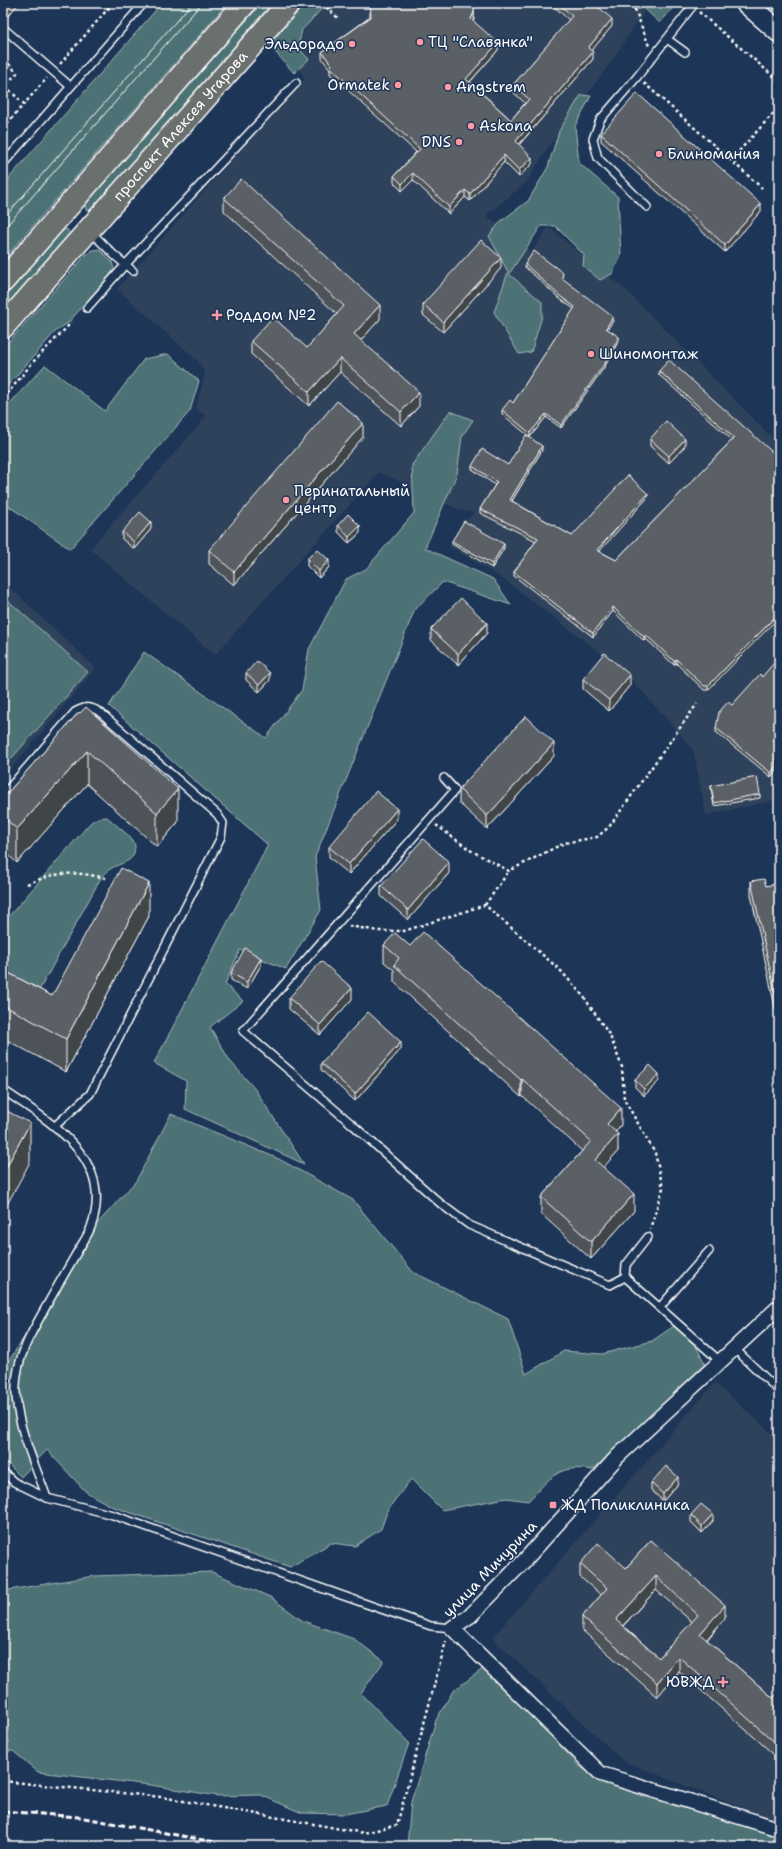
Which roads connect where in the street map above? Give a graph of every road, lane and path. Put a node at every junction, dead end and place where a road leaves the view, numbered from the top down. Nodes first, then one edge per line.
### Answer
1 (144, 3) edge
2 (245, 3) edge
3 (288, 3) edge
4 (322, 3) edge
5 (628, 3) edge
6 (660, 3) edge
7 (746, 3) edge
8 (694, 5) edge
9 (635, 9) junction
10 (338, 18) dead end
11 (3, 28) edge
12 (779, 32) edge
13 (668, 39) junction
14 (685, 52) dead end
15 (653, 57) junction
16 (3, 59) edge
17 (10, 66) junction
18 (3, 73) edge
19 (637, 77) junction
20 (779, 81) edge
21 (296, 83) dead end
22 (70, 86) junction
23 (4, 87) edge
24 (24, 104) dead end
25 (779, 107) edge
26 (731, 160) junction
27 (3, 164) edge
28 (762, 188) dead end
29 (647, 207) dead end
30 (65, 210) junction
31 (89, 231) junction
32 (126, 265) junction
33 (133, 271) dead end
34 (3, 281) edge
35 (87, 308) dead end
36 (71, 323) dead end
37 (3, 327) edge
38 (3, 399) edge
39 (697, 704) dead end
40 (444, 778) dead end
41 (3, 795) edge
42 (429, 820) junction
43 (509, 871) junction
44 (109, 879) dead end
45 (27, 884) dead end
46 (485, 905) junction
47 (337, 925) junction
48 (3, 1090) edge
49 (55, 1126) junction
50 (648, 1237) joint
51 (709, 1251) dead end
52 (625, 1277) junction
53 (660, 1306) junction
54 (779, 1307) edge
55 (735, 1349) junction
56 (721, 1362) junction
57 (779, 1388) edge
58 (3, 1472) edge
59 (47, 1498) junction
60 (452, 1628) junction
61 (3, 1781) edge
62 (779, 1829) edge

1 - 22 lane
2 - 30 main road
3 - 31 main road, проспект Алексея Угарова
4 - 10 path
5 - 9 path
6 - 9 path
7 - 12 main road
8 - 13 lane
8 - 20 path
9 - 15 path
11 - 22 lane
13 - 14 lane
13 - 15 lane
15 - 19 lane
16 - 17 path
17 - 18 path
17 - 23 path
19 - 26 path
19 - 29 lane
21 - 32 lane
22 - 27 lane
23 - 24 path
25 - 26 path
26 - 28 path
30 - 31 main road
30 - 34 main road
31 - 32 lane
31 - 37 main road, проспект Алексея Угарова
32 - 33 lane
32 - 35 lane
36 - 38 path
39 - 43 path
40 - 42 lane
41 - 49 lane
42 - 43 path
42 - 47 lane
43 - 46 path
44 - 45 path
46 - 47 path
46 - 50 path
47 - 52 lane
48 - 49 lane
49 - 59 lane
50 - 52 lane
51 - 53 lane
52 - 53 lane
53 - 56 lane
54 - 55 street, улица Мичурина
55 - 56 street, улица Мичурина
55 - 57 lane
56 - 60 street, улица Мичурина
58 - 59 lane
59 - 60 lane
60 - 61 path
60 - 62 street, улица Мичурина

